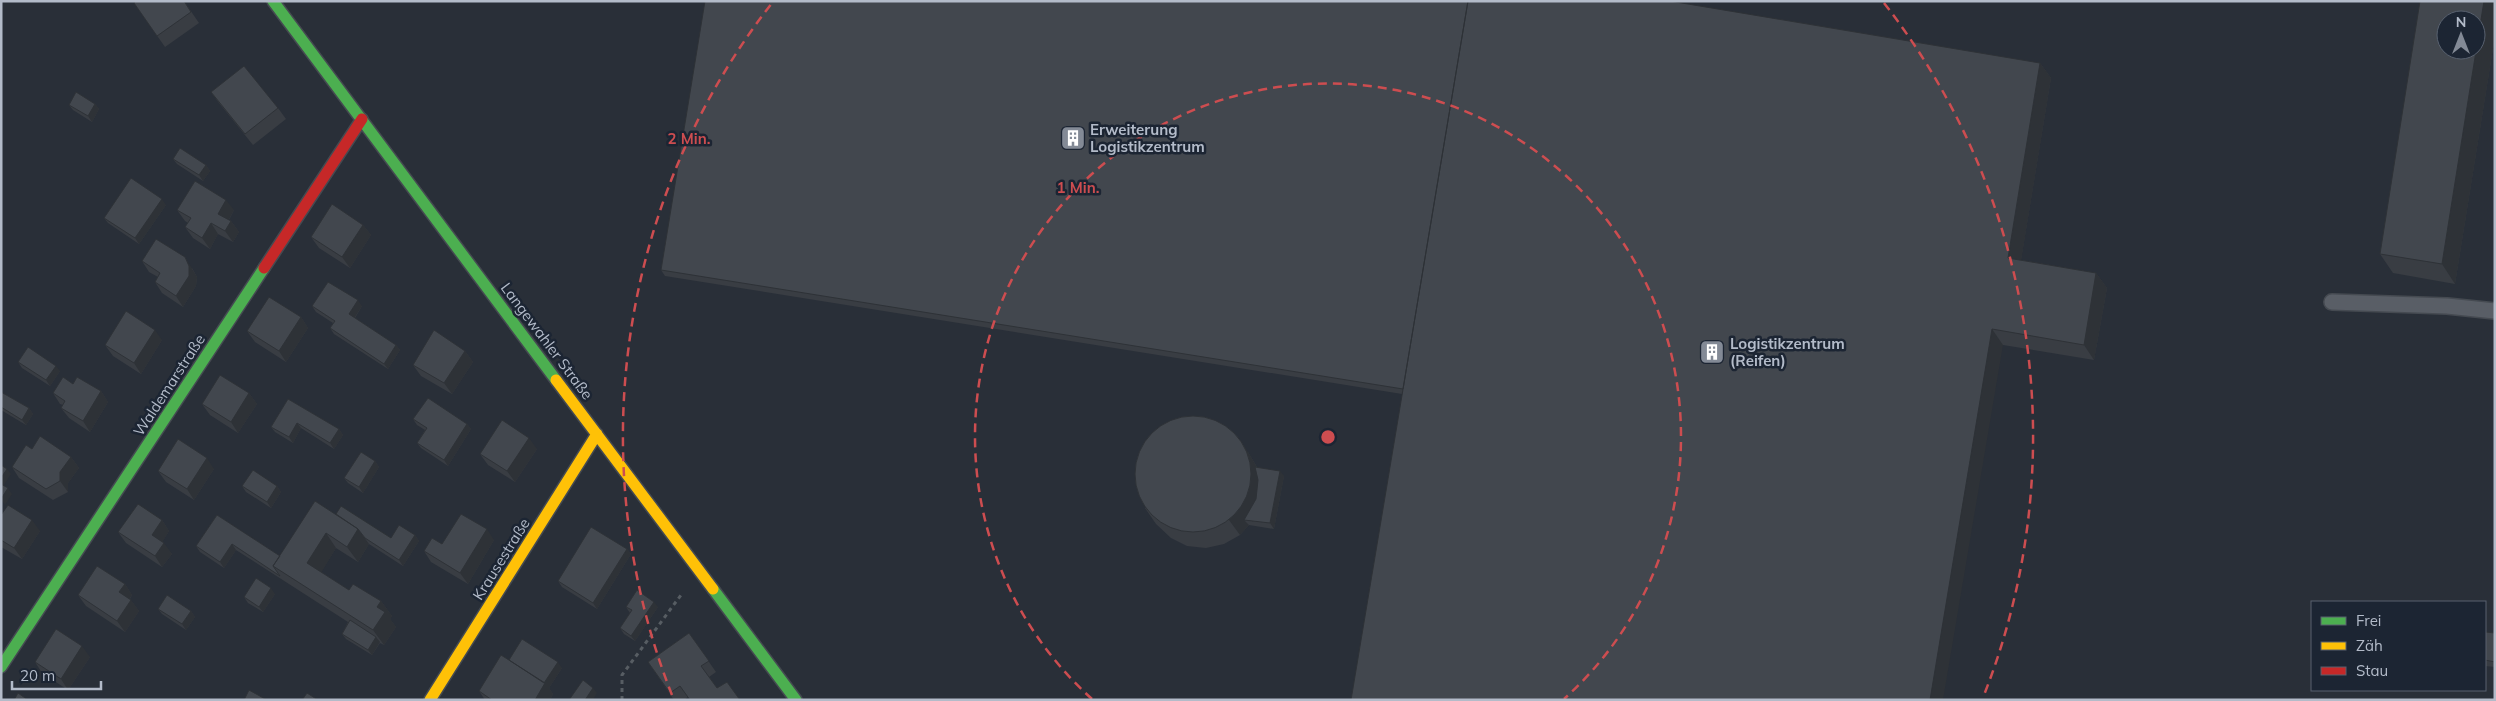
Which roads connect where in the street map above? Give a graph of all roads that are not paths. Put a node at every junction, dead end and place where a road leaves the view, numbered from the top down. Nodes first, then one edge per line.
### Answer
1 (273, 1) edge
2 (362, 119) junction
3 (2332, 302) dead end
4 (2495, 311) edge
5 (597, 434) junction
6 (1, 668) edge
7 (430, 700) edge
8 (796, 700) edge

1 - 2 street, Langewahler Straße
2 - 5 street, Langewahler Straße
2 - 6 street, Waldemarstraße
3 - 4 lane
5 - 7 street, Krausestraße
5 - 8 street, Langewahler Straße

